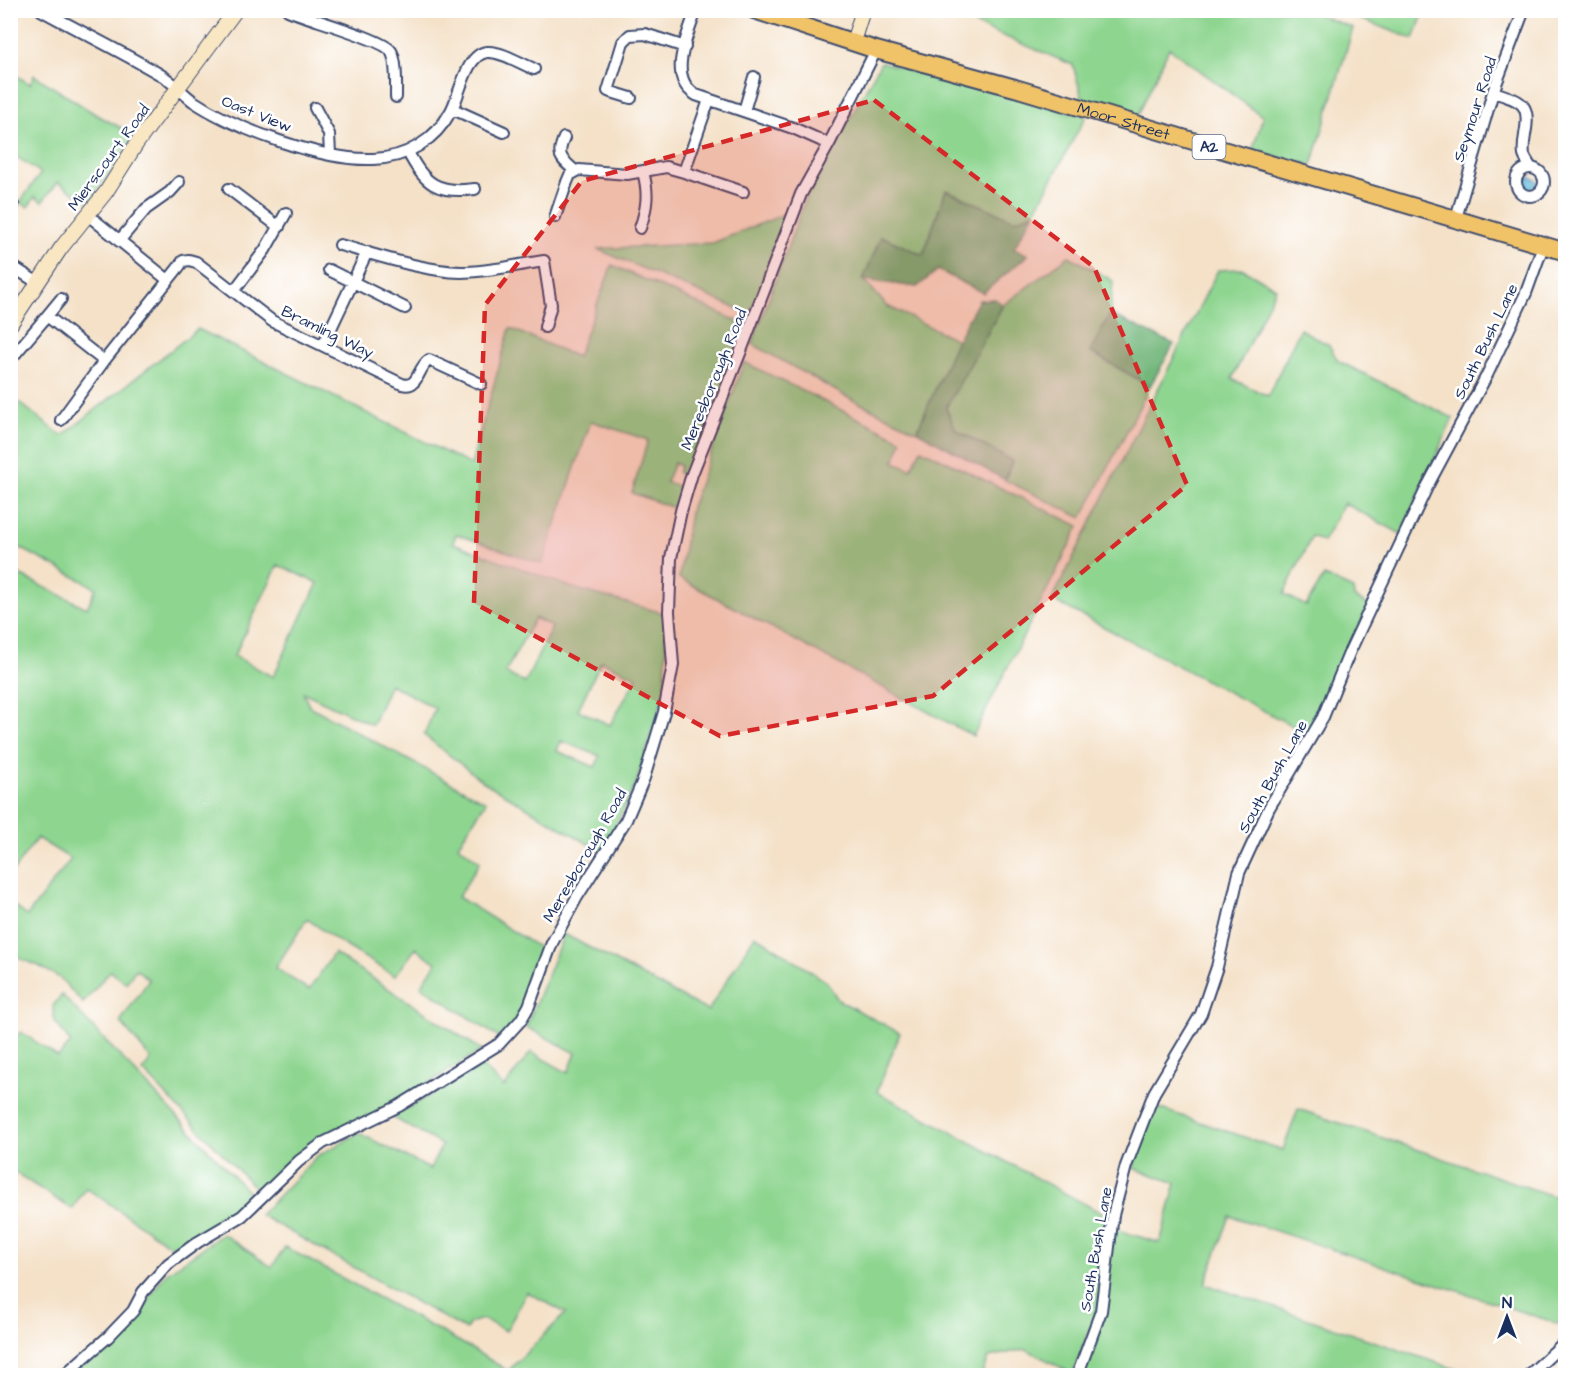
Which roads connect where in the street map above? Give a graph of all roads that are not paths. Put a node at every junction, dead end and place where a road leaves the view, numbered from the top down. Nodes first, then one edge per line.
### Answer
1 (236, 10) edge
2 (288, 10) edge
3 (696, 10) edge
4 (754, 10) edge
5 (863, 10) edge
6 (1524, 10) edge
7 (43, 11) edge
8 (853, 42) junction
9 (685, 47) junction
10 (876, 50) junction
11 (534, 69) dead end
12 (754, 77) dead end
13 (178, 89) junction
14 (1494, 92) junction
15 (396, 97) dead end
16 (631, 98) dead end
17 (709, 100) junction
18 (315, 108) dead end
19 (453, 109) junction
20 (744, 111) junction
21 (504, 132) dead end
22 (564, 138) dead end
23 (829, 144) junction
24 (408, 152) junction
25 (330, 154) junction
26 (1531, 168) dead end
27 (575, 171) junction
28 (643, 172) junction
29 (684, 172) junction
30 (179, 182) dead end
31 (228, 189) dead end
32 (475, 189) dead end
33 (743, 192) dead end
34 (286, 213) dead end
35 (88, 215) junction
36 (555, 217) dead end
37 (1456, 218) junction
38 (279, 227) junction
39 (640, 228) dead end
40 (119, 241) junction
41 (340, 245) dead end
42 (1544, 246) junction
43 (367, 252) junction
44 (1566, 252) edge
45 (10, 265) edge
46 (329, 270) dead end
47 (168, 280) junction
48 (353, 282) junction
49 (38, 283) junction
50 (234, 291) junction
51 (61, 299) dead end
52 (405, 308) dead end
53 (47, 316) junction
54 (10, 326) edge
55 (545, 327) dead end
56 (323, 345) junction
57 (10, 360) edge
58 (104, 361) junction
59 (481, 384) dead end
60 (62, 420) dead end
61 (1566, 1341) edge
62 (63, 1376) edge
63 (1077, 1376) edge
64 (1528, 1376) edge

1 - 13 street, Mierscourt Road
2 - 15 street
3 - 9 street
4 - 8 main road, A2
5 - 8 street
6 - 14 street, Seymour Road
7 - 13 street, Oast View
8 - 10 main road, Moor Street / A2
9 - 16 street
9 - 17 street
10 - 23 street, Meresborough Road
10 - 37 main road, Moor Street / A2
11 - 19 street, Oast View
12 - 20 street
13 - 25 street, Oast View
13 - 35 street, Mierscourt Road
14 - 26 street
14 - 37 street, Seymour Road
17 - 20 street
17 - 29 street
18 - 25 street, Oast View
19 - 21 street
19 - 24 street, Oast View
20 - 23 street
22 - 27 street
23 - 62 street, Meresborough Road
24 - 25 street, Oast View
24 - 32 street
27 - 28 street
27 - 36 street
28 - 29 street
28 - 39 street
29 - 33 street
30 - 40 street
31 - 38 street
34 - 38 street
35 - 40 street
35 - 49 street, Mierscourt Road
37 - 42 main road, Moor Street / A2
38 - 50 street
40 - 47 street
41 - 43 street
42 - 44 main road, Moor Street / A2
42 - 63 street, South Bush Lane
43 - 48 street
43 - 55 street
45 - 49 street
46 - 48 street
47 - 50 street, Bramling Way
47 - 58 street, Bramling Way
48 - 52 street
48 - 56 street
49 - 54 street, Mierscourt Road
50 - 56 street, Bramling Way
51 - 53 street
53 - 57 street
53 - 58 street
56 - 59 street, Bramling Way
58 - 60 street, Bramling Way
61 - 64 street

